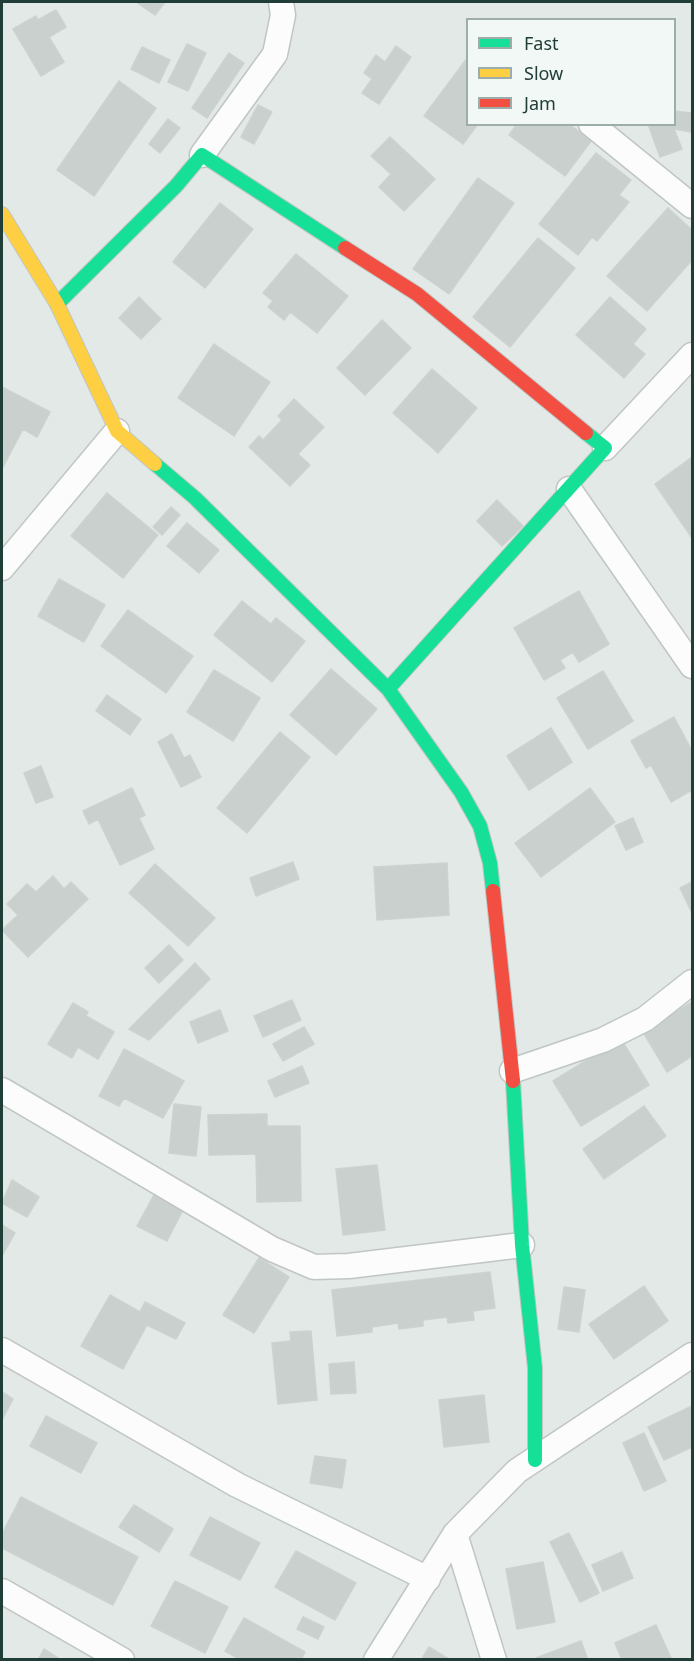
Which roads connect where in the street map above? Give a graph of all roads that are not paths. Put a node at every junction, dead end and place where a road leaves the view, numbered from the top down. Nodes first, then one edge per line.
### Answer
1 (281, 2) edge
2 (593, 126) edge
3 (202, 155) junction
4 (693, 206) edge
5 (2, 214) edge
6 (57, 304) junction
7 (693, 354) edge
8 (117, 431) junction
9 (605, 448) junction
10 (568, 489) junction
11 (2, 568) edge
12 (693, 666) edge
13 (388, 689) junction
14 (693, 982) edge
15 (512, 1071) junction
16 (2, 1090) edge
17 (522, 1245) junction
18 (2, 1350) edge
19 (693, 1355) edge
20 (535, 1460) junction
21 (455, 1534) junction
22 (428, 1579) junction
23 (2, 1591) edge
24 (122, 1659) edge
25 (376, 1659) edge
26 (494, 1659) edge

1 - 3 street
2 - 4 street
3 - 6 street
3 - 9 street
5 - 6 street
6 - 8 street
7 - 9 street
8 - 11 street
8 - 13 street
9 - 10 street
10 - 12 street
10 - 13 street
13 - 15 street
14 - 15 street
15 - 17 street
16 - 17 street
17 - 20 street
18 - 22 street
19 - 20 street
20 - 21 street
21 - 22 street
21 - 26 street
22 - 25 street
23 - 24 street

